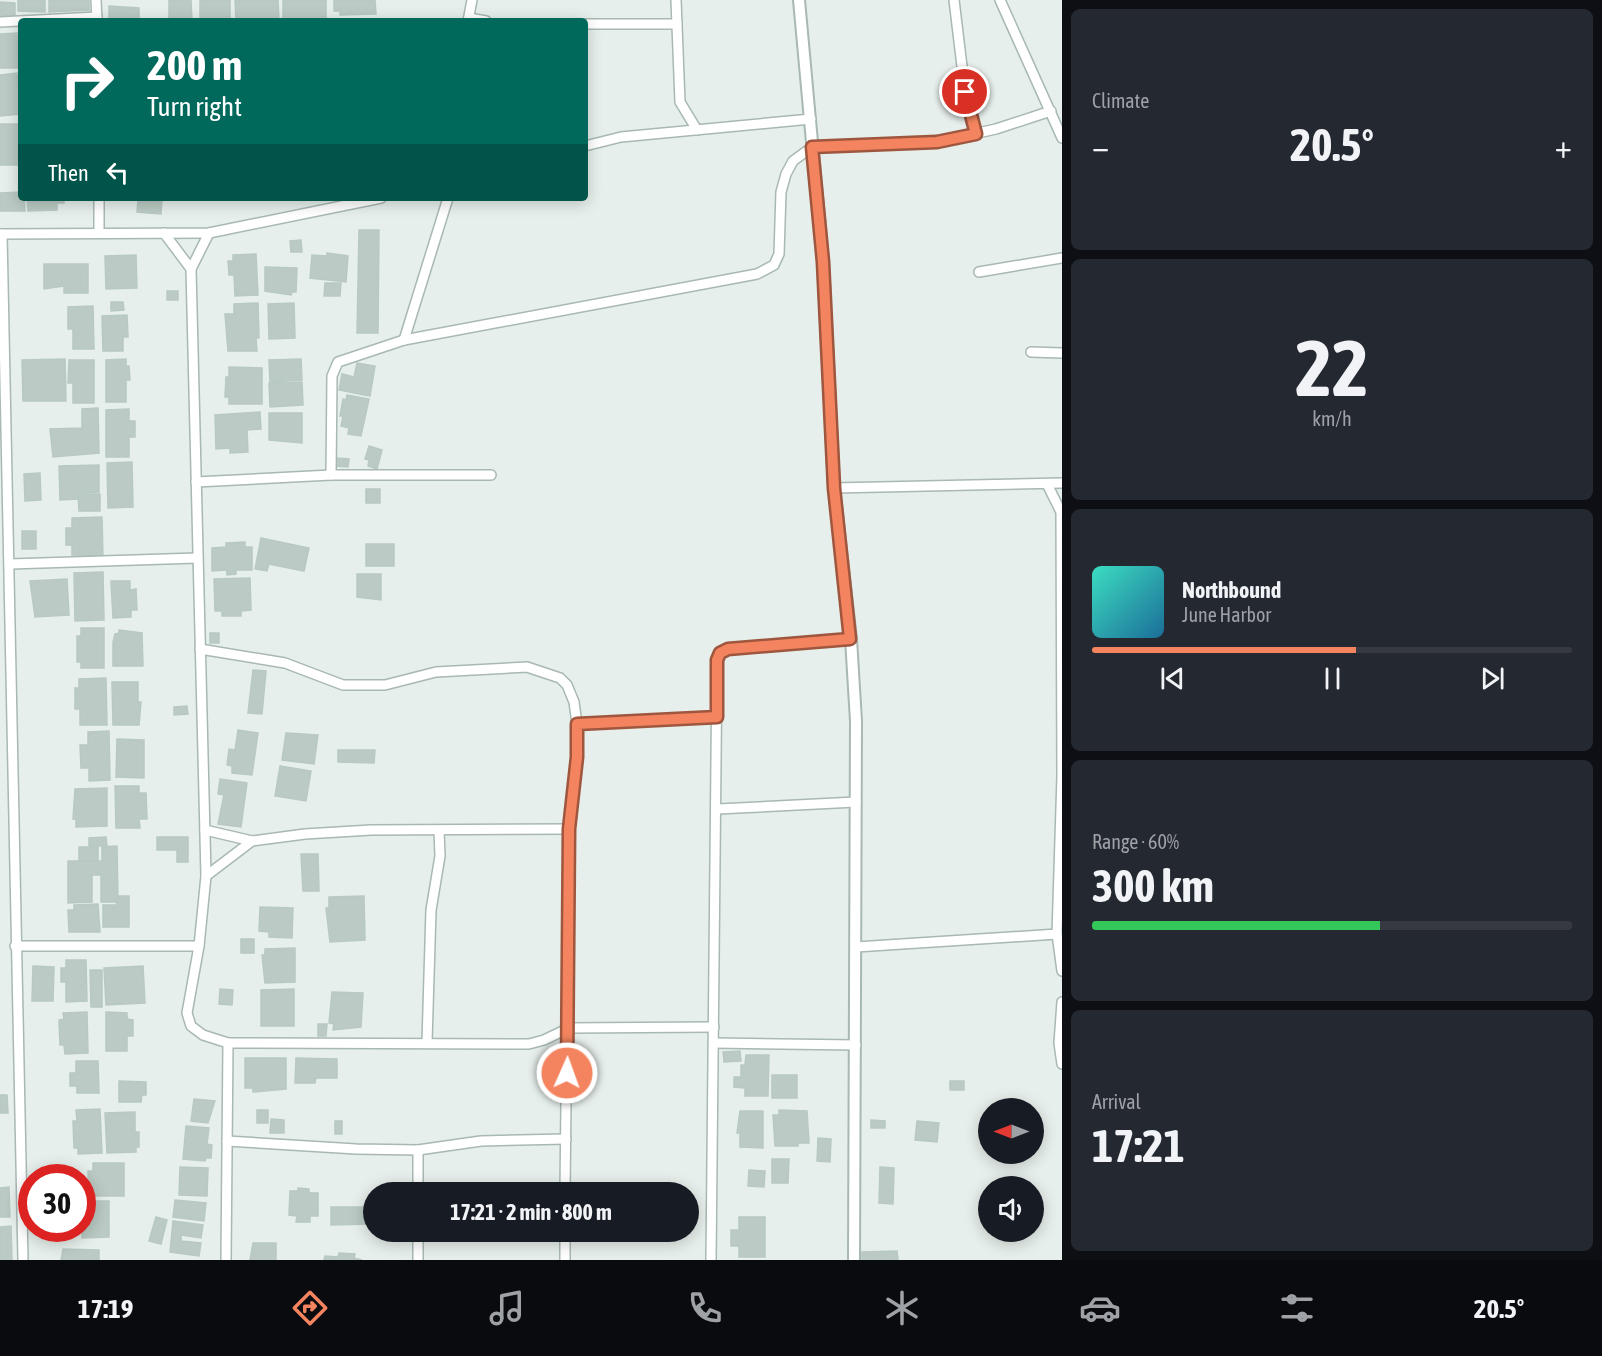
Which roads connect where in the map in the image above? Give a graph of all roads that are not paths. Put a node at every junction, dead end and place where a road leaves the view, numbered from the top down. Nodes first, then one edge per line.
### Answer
1 (96, 0) edge
2 (472, 0) edge
3 (676, 0) edge
4 (799, 0) edge
5 (954, 0) edge
6 (1000, 0) edge
7 (97, 18) edge
8 (468, 18) edge
9 (18, 21) edge
10 (0, 22) edge
11 (588, 24) edge
12 (677, 24) junction
13 (1051, 111) junction
14 (811, 119) junction
15 (1059, 125) edge
16 (697, 130) junction
17 (976, 134) junction
18 (1062, 138) edge
19 (588, 145) edge
20 (812, 147) junction
21 (99, 201) edge
22 (447, 201) edge
23 (341, 202) edge
24 (99, 233) junction
25 (164, 233) junction
26 (209, 233) junction
27 (1, 234) edge
28 (1062, 258) edge
29 (191, 269) junction
30 (980, 272) dead end
31 (404, 340) junction
32 (1030, 352) dead end
33 (1062, 353) edge
34 (491, 475) dead end
35 (331, 476) junction
36 (196, 482) junction
37 (1062, 483) edge
38 (1047, 484) junction
39 (834, 488) junction
40 (1061, 511) edge
41 (197, 558) junction
42 (9, 564) junction
43 (850, 639) junction
44 (200, 649) junction
45 (0, 668) edge
46 (12, 668) junction
47 (717, 717) junction
48 (577, 724) junction
49 (856, 802) junction
50 (718, 809) junction
51 (569, 829) junction
52 (205, 830) junction
53 (439, 830) junction
54 (252, 841) junction
55 (206, 876) junction
56 (1057, 934) junction
57 (15, 946) junction
58 (199, 946) junction
59 (856, 947) junction
60 (1062, 971) edge
61 (1062, 1002) edge
62 (714, 1027) junction
63 (569, 1028) junction
64 (427, 1042) junction
65 (228, 1043) junction
66 (714, 1043) junction
67 (856, 1045) junction
68 (1062, 1064) edge
69 (566, 1139) junction
70 (227, 1141) junction
71 (418, 1150) junction
72 (418, 1182) edge
73 (565, 1182) edge
74 (418, 1242) edge
75 (565, 1242) edge
76 (24, 1260) edge
77 (226, 1260) edge
78 (418, 1260) edge
79 (565, 1260) edge
80 (711, 1260) edge
81 (854, 1260) edge

1 - 7 street
2 - 8 street
3 - 12 street
4 - 14 street
5 - 17 street
6 - 13 street
9 - 10 street
11 - 12 street
12 - 16 street
13 - 15 street
13 - 17 street
14 - 16 street
14 - 20 street
15 - 18 street
16 - 19 street
17 - 20 street
20 - 31 street
20 - 39 street
21 - 24 street
22 - 31 street
23 - 26 street
24 - 25 street
24 - 27 street
25 - 26 street
25 - 29 street
26 - 29 street
27 - 42 street
28 - 30 street
29 - 36 street
31 - 35 street
32 - 33 street
34 - 35 street
35 - 36 street
36 - 41 street
37 - 38 street
38 - 39 street
38 - 40 street
39 - 43 street
40 - 56 street
41 - 42 street
41 - 44 street
42 - 46 street
43 - 47 street
43 - 49 street
44 - 48 street
44 - 52 street
45 - 46 street
46 - 57 street
47 - 48 street
47 - 50 street
48 - 51 street
49 - 50 street
49 - 59 street
50 - 62 street
51 - 53 street
51 - 63 street
52 - 54 street
52 - 55 street
53 - 54 street
53 - 64 street
54 - 55 street
55 - 58 street
56 - 59 street
56 - 60 street
57 - 58 street
57 - 76 street
58 - 65 street
59 - 67 street
61 - 68 street
62 - 63 street
62 - 66 street
63 - 64 street
63 - 69 street
64 - 65 street
65 - 70 street
66 - 67 street
66 - 80 street
67 - 81 street
69 - 71 street
69 - 73 street
70 - 71 street
70 - 77 street
71 - 72 street
74 - 78 street
75 - 79 street

